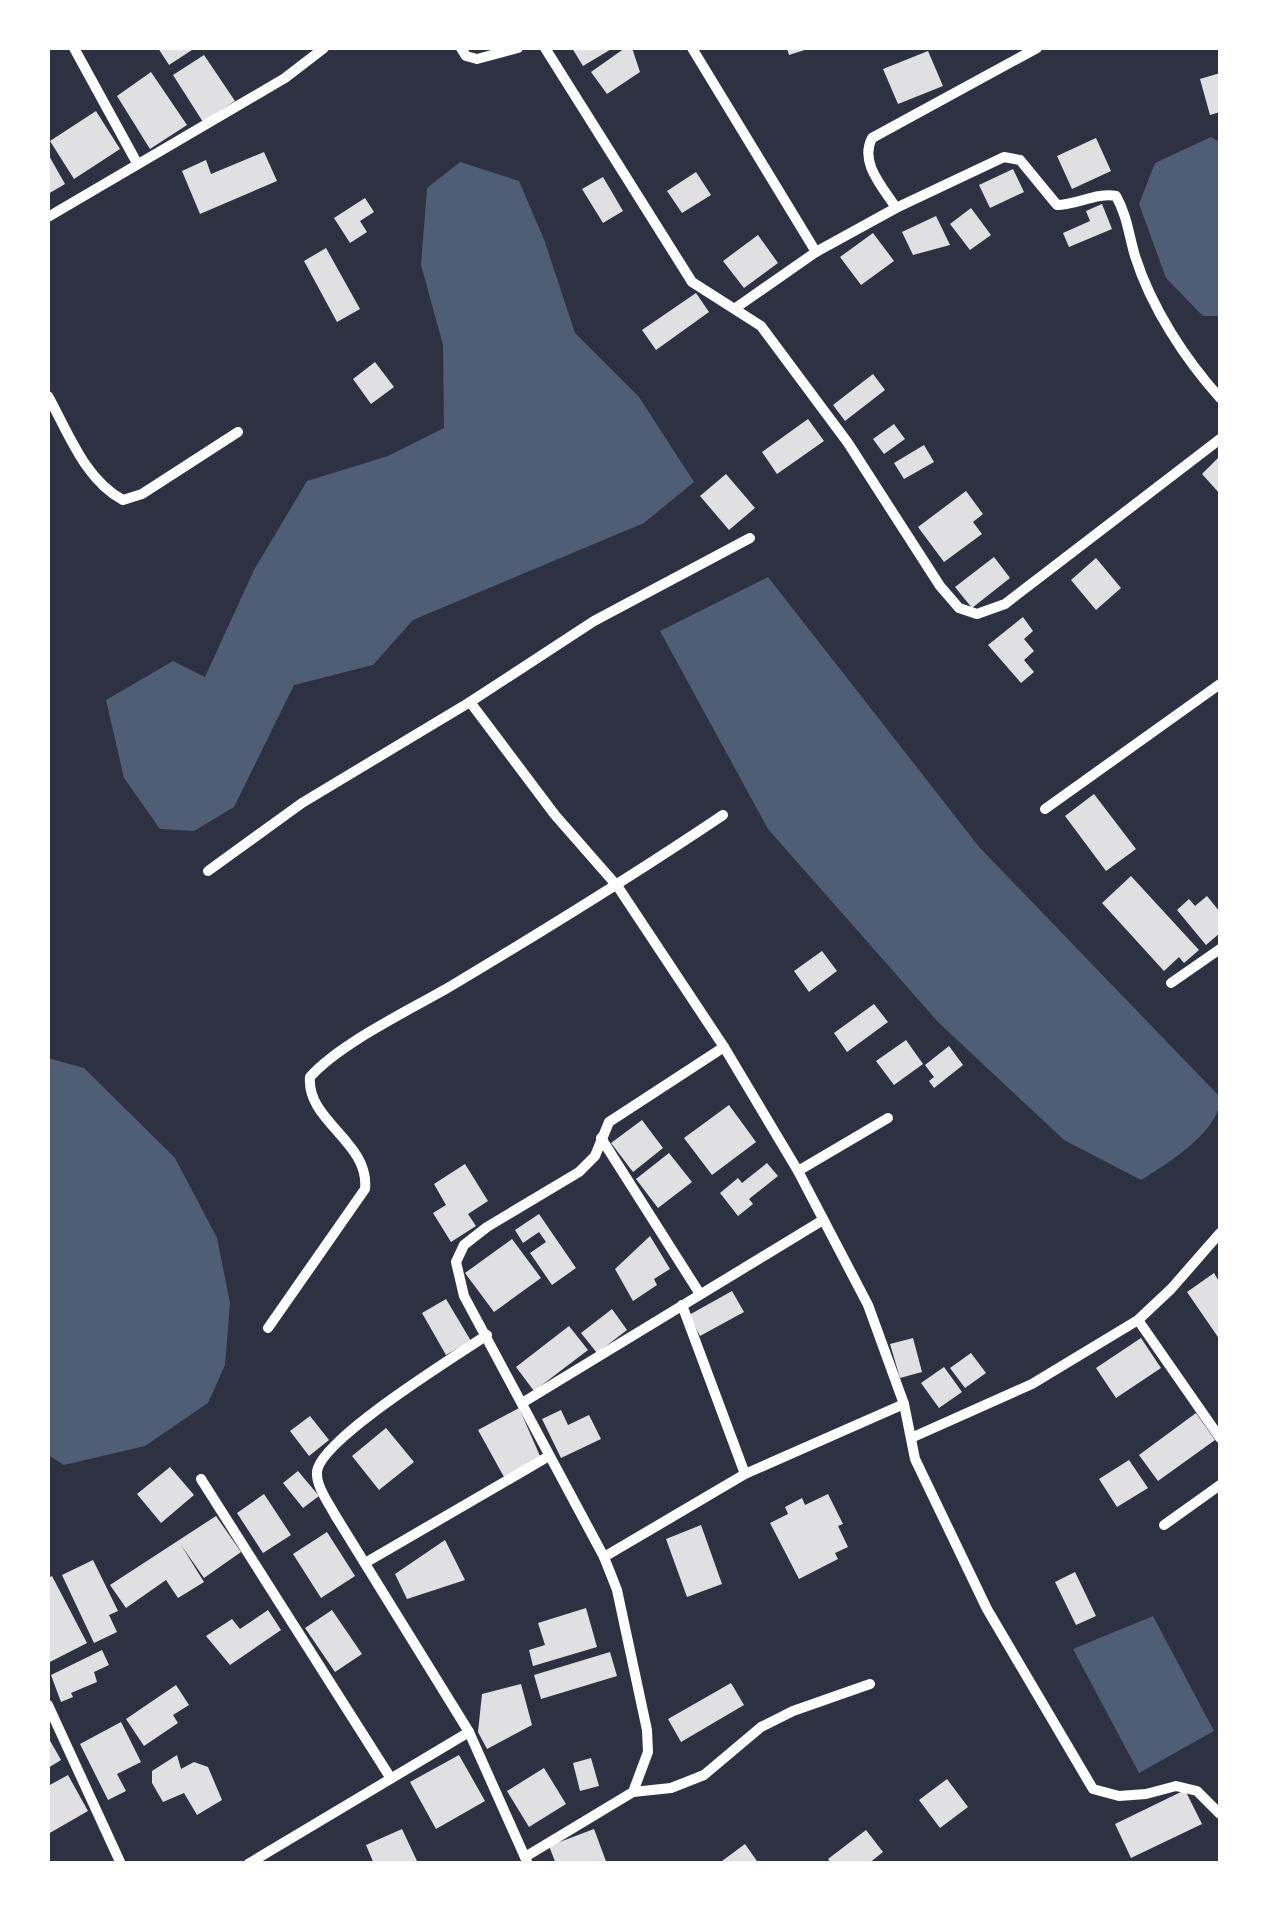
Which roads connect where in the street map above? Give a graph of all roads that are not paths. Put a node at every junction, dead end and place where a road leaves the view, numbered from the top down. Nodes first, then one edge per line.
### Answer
1 (74, 48) edge
2 (324, 48) edge
3 (461, 48) edge
4 (518, 48) edge
5 (545, 48) edge
6 (692, 48) edge
7 (1037, 48) edge
8 (137, 163) junction
9 (896, 208) junction
10 (48, 216) edge
11 (816, 252) junction
12 (736, 308) junction
13 (48, 396) edge
14 (1220, 398) edge
15 (238, 432) dead end
16 (1220, 439) edge
17 (750, 538) dead end
18 (1220, 684) edge
19 (470, 702) junction
20 (1045, 808) dead end
21 (723, 814) dead end
22 (208, 872) dead end
23 (618, 886) junction
24 (1220, 949) edge
25 (1172, 983) dead end
26 (724, 1047) junction
27 (888, 1118) dead end
28 (602, 1138) junction
29 (798, 1172) junction
30 (824, 1220) junction
31 (1220, 1232) edge
32 (700, 1294) junction
33 (682, 1306) junction
34 (1138, 1320) junction
35 (268, 1328) dead end
36 (487, 1335) junction
37 (522, 1403) junction
38 (904, 1404) junction
39 (911, 1438) junction
40 (1220, 1438) edge
41 (550, 1456) junction
42 (745, 1474) junction
43 (200, 1480) dead end
44 (1220, 1484) edge
45 (1164, 1526) dead end
46 (604, 1557) junction
47 (365, 1563) junction
48 (870, 1684) dead end
49 (48, 1705) edge
50 (469, 1732) junction
51 (390, 1777) junction
52 (633, 1792) junction
53 (1220, 1814) edge
54 (526, 1860) edge
55 (121, 1864) edge
56 (248, 1864) edge

1 - 8 street
2 - 8 street
3 - 4 street
5 - 12 street
6 - 11 street
7 - 9 street
8 - 10 street
9 - 11 street
9 - 14 street
11 - 12 street
12 - 16 street
13 - 15 street
17 - 19 street
18 - 20 street
19 - 22 street
19 - 23 street
21 - 23 street
23 - 26 street
23 - 35 street
24 - 25 street
26 - 28 street
26 - 29 street
27 - 29 street
28 - 32 street
28 - 36 street
29 - 30 street
30 - 32 street
30 - 38 street
31 - 34 street
32 - 33 street
33 - 37 street
33 - 42 street
34 - 39 street
34 - 40 street
36 - 37 street
36 - 47 street
37 - 41 street
38 - 39 street
38 - 42 street
39 - 53 street
41 - 46 street
41 - 47 street
42 - 46 street
43 - 51 street
44 - 45 street
46 - 52 street
47 - 50 street
48 - 52 street
49 - 55 street
50 - 51 street
50 - 54 street
51 - 56 street
52 - 54 street

